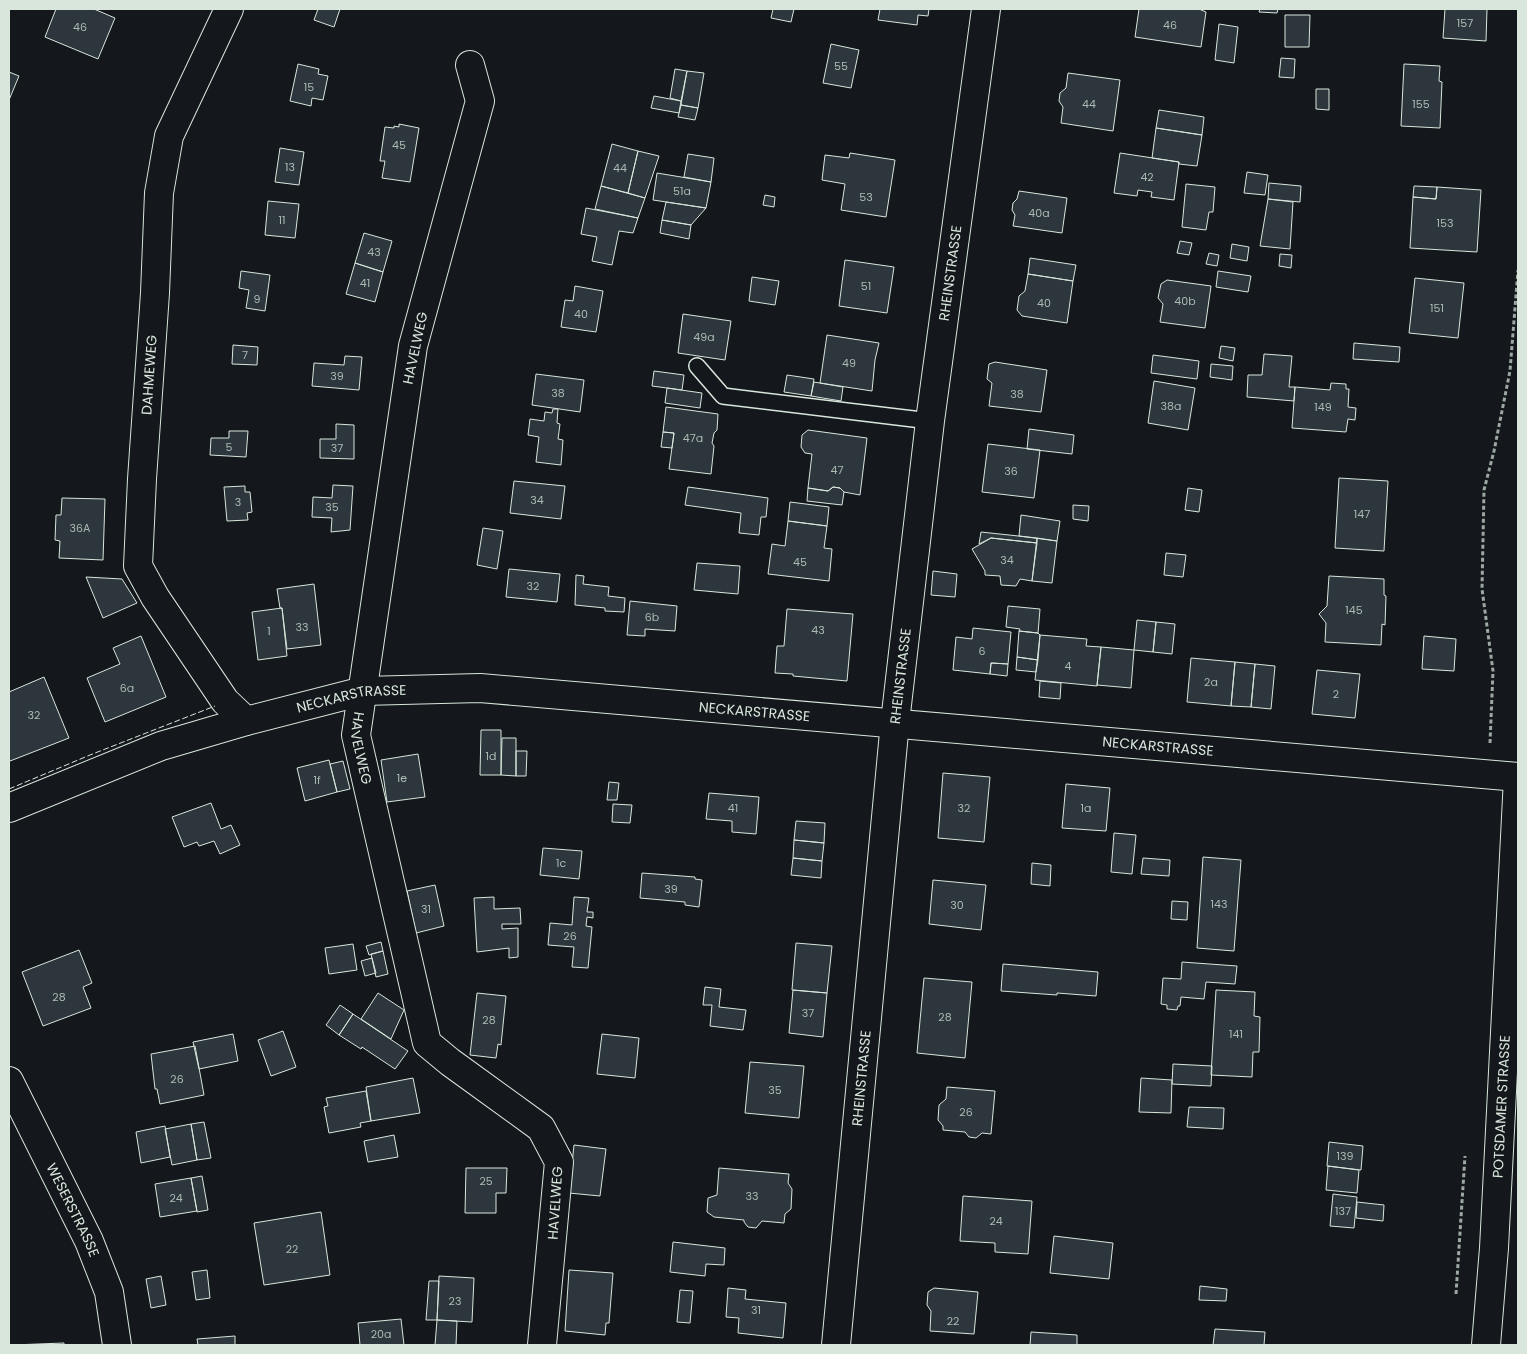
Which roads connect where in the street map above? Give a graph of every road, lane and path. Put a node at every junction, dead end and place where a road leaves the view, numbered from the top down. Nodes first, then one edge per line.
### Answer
1 (229, 9) edge
2 (986, 9) edge
3 (470, 65) dead end
4 (1518, 270) edge
5 (697, 366) dead end
6 (930, 421) junction
7 (363, 691) junction
8 (246, 721) junction
9 (895, 722) junction
10 (1488, 775) junction
11 (1518, 777) edge
12 (9, 808) edge
13 (9, 1080) edge
14 (117, 1345) edge
15 (542, 1345) edge
16 (836, 1345) edge
17 (1486, 1345) edge

1 - 8 street, DAHMEWEG
2 - 6 street, RHEINSTRASSE
3 - 7 street, HAVELWEG
4 - 10 path
5 - 6 lane
6 - 9 street, RHEINSTRASSE
7 - 8 street, NECKARSTRASSE
7 - 9 street, NECKARSTRASSE
7 - 15 street, HAVELWEG
8 - 12 street, NECKARSTRASSE
9 - 10 street, NECKARSTRASSE
9 - 16 street, RHEINSTRASSE
10 - 11 street, NECKARSTRASSE
11 - 17 street, POTSDAMER STRASSE
13 - 14 street, WESERSTRASSE

